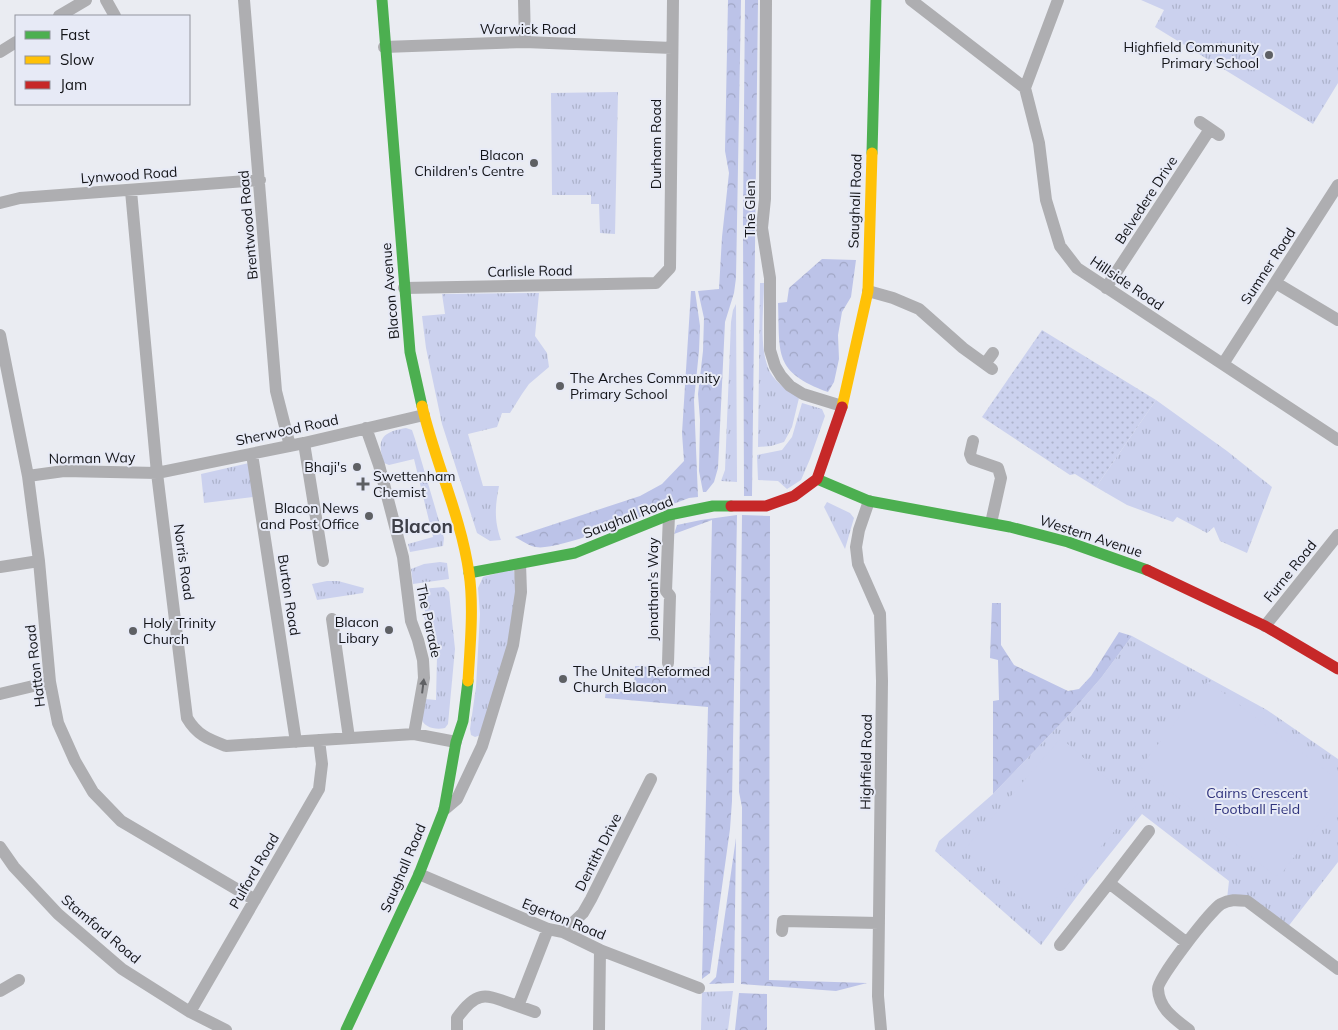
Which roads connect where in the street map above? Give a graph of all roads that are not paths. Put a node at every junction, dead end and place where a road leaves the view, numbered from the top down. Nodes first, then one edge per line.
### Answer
1 (86, 0) edge
2 (106, 0) edge
3 (244, 0) edge
4 (382, 0) edge
5 (524, 0) edge
6 (673, 0) edge
7 (766, 0) edge
8 (876, 0) edge
9 (912, 0) edge
10 (1058, 0) edge
11 (61, 15) edge
12 (114, 15) edge
13 (525, 42) junction
14 (15, 43) edge
15 (384, 47) junction
16 (672, 48) junction
17 (0, 52) edge
18 (1024, 88) junction
19 (1210, 129) dead end
20 (260, 180) junction
21 (1338, 185) edge
22 (131, 191) junction
23 (0, 203) edge
24 (656, 283) joint
25 (1276, 283) junction
26 (404, 288) junction
27 (1106, 288) junction
28 (868, 292) junction
29 (1338, 320) edge
30 (0, 335) edge
31 (993, 353) dead end
32 (1223, 364) junction
33 (3, 369) edge
34 (842, 406) junction
35 (424, 415) junction
36 (366, 428) junction
37 (1338, 440) edge
38 (973, 441) dead end
39 (304, 444) junction
40 (290, 446) junction
41 (252, 454) junction
42 (157, 473) junction
43 (28, 476) junction
44 (817, 479) junction
45 (868, 501) junction
46 (669, 515) junction
47 (991, 523) junction
48 (1338, 535) edge
49 (39, 561) junction
50 (323, 561) dead end
51 (520, 564) junction
52 (0, 567) edge
53 (469, 573) junction
54 (332, 619) dead end
55 (1265, 626) junction
56 (668, 663) dead end
57 (1338, 669) edge
58 (50, 682) junction
59 (0, 694) edge
60 (414, 734) junction
61 (348, 738) junction
62 (319, 740) junction
63 (296, 742) junction
64 (456, 742) junction
65 (650, 779) dead end
66 (444, 810) junction
67 (1149, 831) dead end
68 (0, 846) edge
69 (418, 874) junction
70 (1109, 883) junction
71 (254, 900) junction
72 (880, 923) junction
73 (548, 929) junction
74 (782, 931) dead end
75 (563, 932) junction
76 (1188, 944) junction
77 (1060, 945) dead end
78 (600, 950) junction
79 (1338, 969) edge
80 (700, 988) dead end
81 (518, 1006) junction
82 (190, 1012) junction
83 (535, 1012) dead end
84 (226, 1030) edge
85 (346, 1030) edge
86 (458, 1030) edge
87 (599, 1030) edge
88 (881, 1030) edge
89 (1189, 1030) edge

1 - 11 street
2 - 12 street
3 - 20 street, Brentwood Road
4 - 15 street, Blacon Avenue
5 - 13 street
6 - 16 street, Durham Road
7 - 34 street, The Glen
8 - 28 street, Saughall Road
9 - 18 street
10 - 18 street
13 - 15 street, Warwick Road
13 - 16 street, Warwick Road
14 - 17 street
15 - 26 street, Blacon Avenue
16 - 24 street, Durham Road
18 - 27 street, Hillside Road
19 - 27 street, Belvedere Drive
20 - 22 street, Lynwood Road
20 - 40 street, Brentwood Road
21 - 25 street, Sumner Road
22 - 23 street, Lynwood Road
22 - 42 street, Norris Road
24 - 26 street, Carlisle Road
25 - 29 street
25 - 32 street, Sumner Road
26 - 35 street, Blacon Avenue
27 - 32 street, Hillside Road
28 - 31 street
28 - 34 street, Saughall Road
30 - 33 street, Hatton Road
32 - 37 street, Hillside Road
33 - 43 street, Hatton Road
34 - 44 street, Saughall Road
35 - 36 street, Sherwood Road
35 - 53 street, Blacon Avenue
36 - 39 street, Sherwood Road
60 -> 36 street, The Parade
38 - 47 street
39 - 40 street, Sherwood Road
39 - 50 street
40 - 41 street, Sherwood Road
41 - 42 street, Sherwood Road
41 - 63 street, Burton Road
42 - 43 street, Norman Way
42 - 63 street, Norris Road
43 - 49 street, Hatton Road
44 - 45 street, Western Avenue
44 - 46 street, Saughall Road
45 - 47 street, Western Avenue
45 - 72 street, Highfield Road
46 - 51 street, Saughall Road
46 - 56 street, Jonathan's Way
47 - 55 street, Western Avenue
48 - 55 street, Furne Road
49 - 52 street
49 - 58 street, Hatton Road
51 - 53 street, Saughall Road
51 - 66 street
53 - 64 street, Saughall Road
54 - 61 street
55 - 57 street, Western Avenue
58 - 59 street
58 - 71 street, Hatton Road
60 - 61 street, Norris Road
60 - 64 street, Norris Road
61 - 62 street, Norris Road
62 - 63 street, Norris Road
62 - 71 street, Pulford Road
64 - 66 street, Saughall Road
65 - 75 street, Dentith Drive
66 - 69 street, Saughall Road
67 - 70 street
68 - 82 street, Stamford Road
69 - 73 street, Egerton Road
69 - 85 street, Saughall Road
70 - 76 street
70 - 77 street
71 - 82 street, Pulford Road
72 - 74 street
72 - 88 street, Highfield Road
73 - 75 street, Egerton Road
73 - 81 street
75 - 78 street, Egerton Road
76 - 79 street
76 - 89 street
78 - 80 street, Egerton Road
78 - 87 street
81 - 83 street
81 - 86 street
82 - 84 street, Stamford Road

